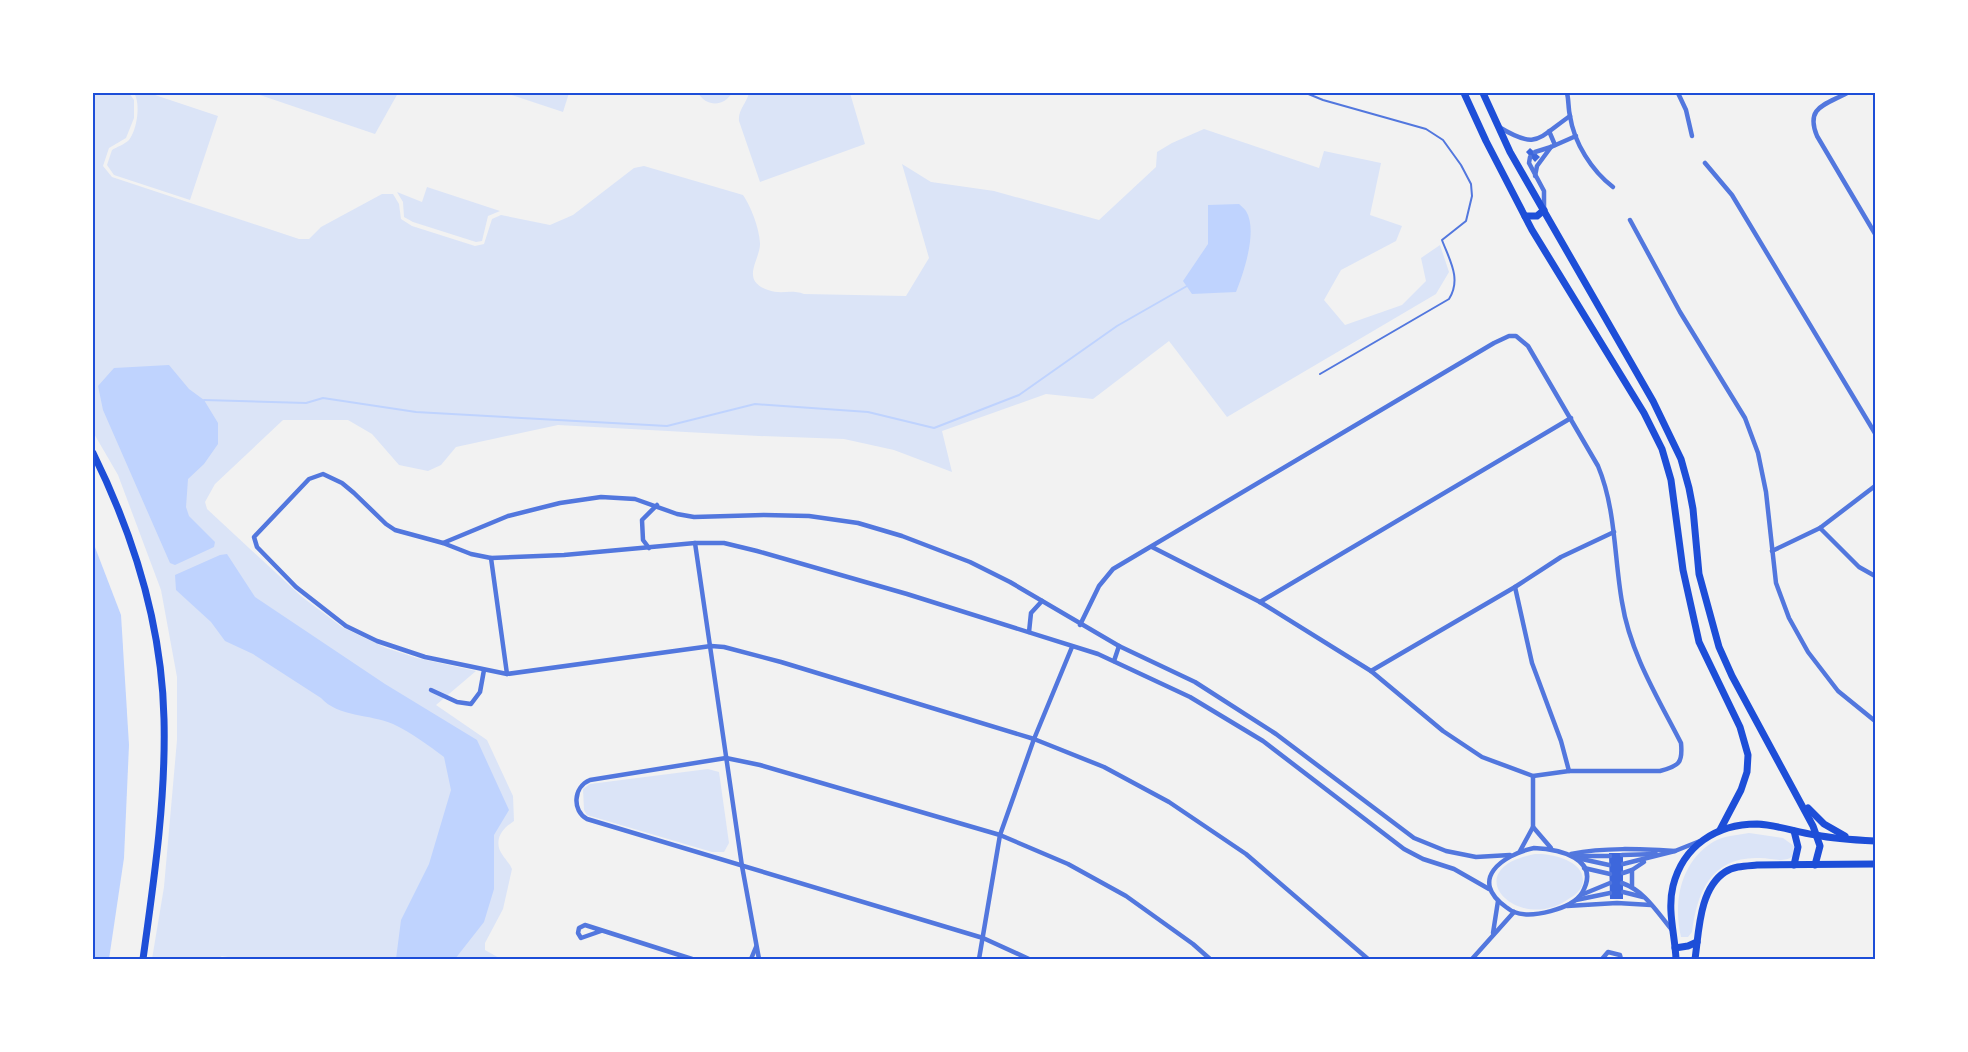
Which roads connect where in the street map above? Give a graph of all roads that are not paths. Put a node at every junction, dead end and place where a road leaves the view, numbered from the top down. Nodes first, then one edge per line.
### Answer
1 (1306, 93) edge
2 (1464, 93) edge
3 (1483, 93) edge
4 (1567, 93) edge
5 (1678, 93) edge
6 (1847, 93) edge
7 (1570, 116) junction
8 (1498, 127) junction
9 (1549, 131) junction
10 (1576, 136) junction
11 (1692, 136) dead end
12 (1553, 146) junction
13 (1534, 152) dead end
14 (1530, 157) dead end
15 (1705, 164) dead end
16 (1535, 176) junction
17 (1613, 187) dead end
18 (1545, 210) junction
19 (1525, 216) junction
20 (1630, 220) dead end
21 (1875, 234) edge
22 (1320, 374) dead end
23 (1571, 418) junction
24 (1875, 433) edge
25 (93, 453) edge
26 (1875, 486) edge
27 (657, 506) junction
28 (1820, 528) junction
29 (1614, 532) junction
30 (443, 543) junction
31 (695, 543) junction
32 (649, 548) junction
33 (1152, 548) junction
34 (1772, 551) junction
35 (491, 558) junction
36 (1875, 576) edge
37 (1515, 587) junction
38 (1042, 601) junction
39 (1260, 602) junction
40 (1080, 625) junction
41 (1029, 632) junction
42 (711, 646) junction
43 (1119, 646) junction
44 (1072, 647) junction
45 (1114, 661) junction
46 (484, 670) junction
47 (1371, 671) junction
48 (507, 674) junction
49 (431, 690) dead end
50 (1875, 721) edge
51 (1034, 739) junction
52 (726, 758) junction
53 (1569, 771) junction
54 (1533, 776) junction
55 (1797, 794) junction
56 (1533, 826) junction
57 (1720, 830) junction
58 (1794, 831) junction
59 (1000, 835) junction
60 (1817, 835) junction
61 (1856, 840) junction
62 (1700, 841) junction
63 (1875, 841) edge
64 (1551, 848) junction
65 (1520, 851) junction
66 (1675, 851) junction
67 (1510, 855) junction
68 (1622, 855) dead end
69 (1659, 855) junction
70 (1574, 856) junction
71 (1610, 856) dead end
72 (1648, 858) junction
73 (1623, 864) dead end
74 (1875, 864) edge
75 (1609, 865) dead end
76 (1794, 865) junction
77 (1815, 865) junction
78 (742, 867) junction
79 (1584, 868) junction
80 (1632, 870) junction
81 (1623, 873) dead end
82 (1610, 874) dead end
83 (1610, 883) dead end
84 (1622, 883) dead end
85 (1632, 886) junction
86 (1490, 889) junction
87 (1610, 892) dead end
88 (1623, 892) dead end
89 (1581, 895) junction
90 (1646, 898) junction
91 (1574, 900) junction
92 (1497, 901) junction
93 (1651, 905) junction
94 (1566, 906) junction
95 (1514, 912) junction
96 (1672, 930) junction
97 (600, 931) dead end
98 (1493, 936) junction
99 (982, 938) junction
100 (1697, 942) junction
101 (757, 944) junction
102 (1675, 948) junction
103 (143, 959) edge
104 (692, 959) edge
105 (751, 959) edge
106 (759, 959) edge
107 (979, 959) edge
108 (1029, 959) edge
109 (1210, 959) edge
110 (1368, 959) edge
111 (1472, 959) edge
112 (1602, 959) edge
113 (1621, 959) edge
114 (1676, 959) edge
115 (1695, 959) edge

1 - 22 lane
2 - 19 main road
3 - 8 main road
4 - 7 street
5 - 11 street
6 - 21 street
7 - 9 street
7 - 10 street
8 - 9 street
8 - 18 main road
9 - 12 street
10 - 12 street
10 - 17 street
12 - 13 street
12 - 16 street
14 - 16 street
15 - 24 street
16 - 18 street
18 - 19 main road
18 - 55 main road
19 - 57 main road
20 - 34 street
23 - 29 street
23 - 33 street
23 - 39 street
25 - 103 main road
26 - 28 street
27 - 30 street
27 - 32 street
27 - 38 street
28 - 34 street
28 - 36 street
29 - 37 street
29 - 53 street
30 - 35 street
30 - 46 street
31 - 32 street
31 - 41 street
31 - 42 street
32 - 35 street
33 - 39 street
33 - 40 street
34 - 50 street
35 - 48 street
37 - 47 street
37 - 53 street
38 - 40 street
38 - 41 street
39 - 47 street
40 - 43 street
41 - 44 street
42 - 48 street
42 - 51 street
42 - 52 street
43 - 45 street
43 - 67 street
44 - 45 street
44 - 51 street
45 - 86 street
46 - 48 street
46 - 49 street
47 - 54 street
51 - 59 street
51 - 110 street
52 - 59 street
52 - 78 street
52 - 78 street
53 - 54 street
54 - 56 street
55 - 60 main road
55 - 61 main road
56 - 64 street
56 - 65 street
57 - 58 main road
57 - 62 main road
58 - 60 main road
58 - 76 main road
59 - 99 street
59 - 109 street
60 - 61 main road
60 - 77 main road
61 - 63 main road
62 - 66 street
62 - 96 main road
64 - 65 street
64 - 70 street
65 - 67 street
66 - 69 street
66 - 70 street
67 - 86 street
68 - 69 street
69 - 72 street
70 - 71 street
70 - 75 street
70 - 79 street
72 - 73 street
72 - 80 street
74 - 77 main road
76 - 77 main road
76 - 100 main road
78 - 99 street
78 - 101 street
79 - 82 street
79 - 89 street
80 - 81 street
80 - 85 street
83 - 89 street
84 - 85 street
85 - 90 street
86 - 92 street
87 - 91 street
88 - 90 street
89 - 91 street
90 - 93 street
91 - 94 street
92 - 95 street
92 - 98 street
93 - 94 street
93 - 96 street
94 - 95 street
95 - 98 street
96 - 102 main road
97 - 104 street
98 - 111 street
99 - 107 street
99 - 108 street
100 - 102 main road
100 - 115 main road
101 - 105 street
101 - 106 street
102 - 114 main road
112 - 113 street

